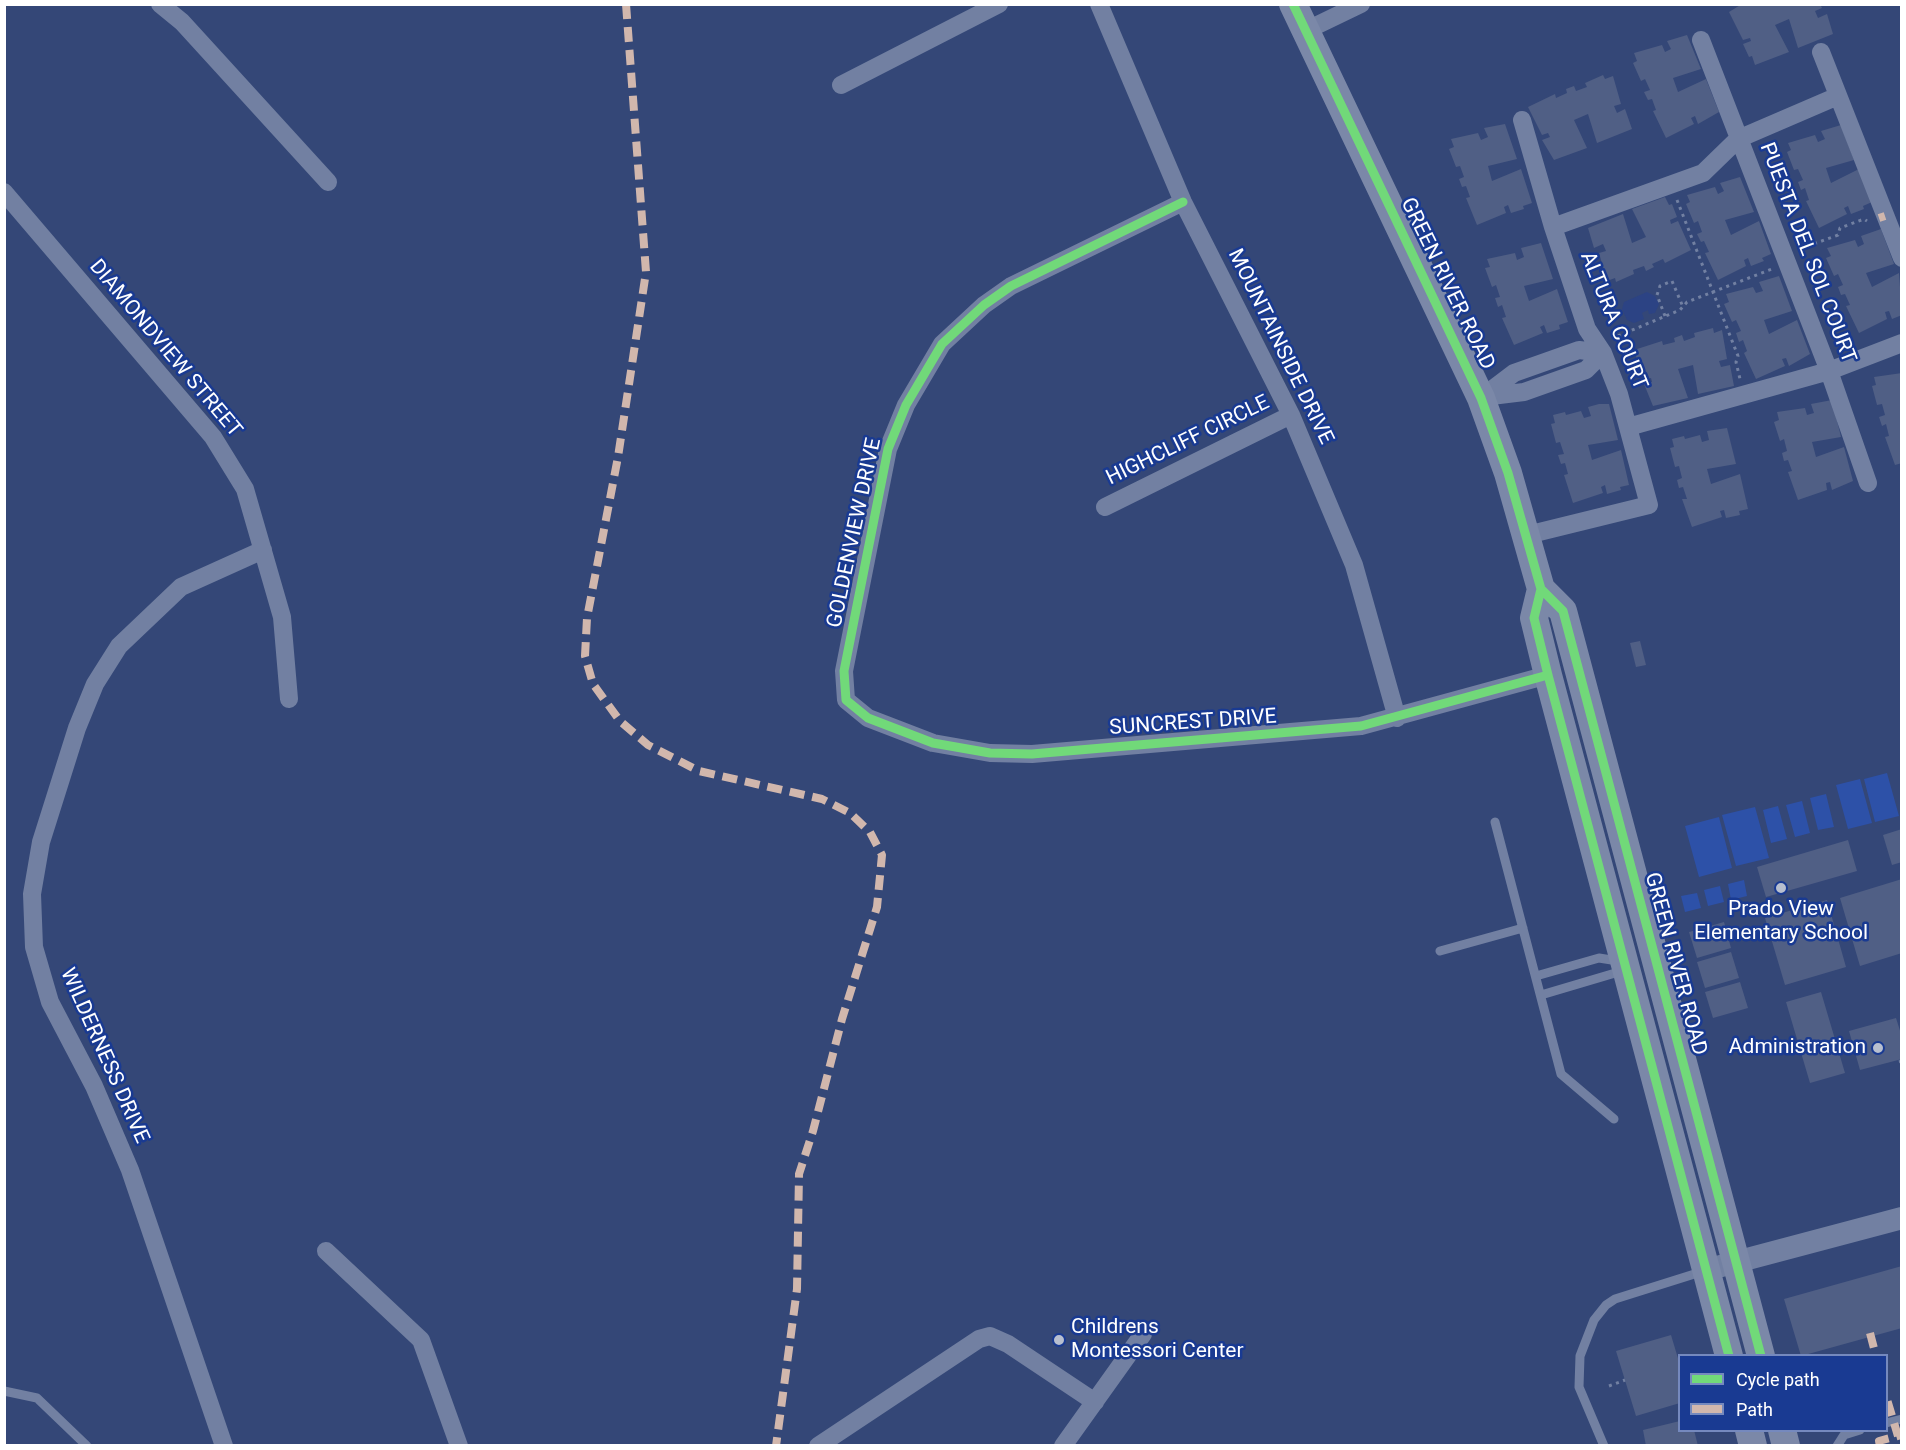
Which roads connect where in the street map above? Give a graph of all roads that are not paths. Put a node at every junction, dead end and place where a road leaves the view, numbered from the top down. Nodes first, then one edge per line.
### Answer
1 (160, 4) edge
2 (999, 4) edge
3 (1099, 4) edge
4 (1293, 4) edge
5 (1361, 4) edge
6 (1305, 31) junction
7 (1701, 40) dead end
8 (1821, 52) dead end
9 (841, 85) dead end
10 (1838, 96) junction
11 (1522, 120) dead end
12 (1738, 139) junction
13 (328, 182) dead end
14 (4, 192) edge
15 (1183, 202) junction
16 (1553, 227) junction
17 (1902, 258) edge
18 (1902, 343) edge
19 (1604, 353) junction
20 (1829, 370) junction
21 (1481, 398) junction
22 (1291, 415) junction
23 (1628, 428) junction
24 (1868, 483) dead end
25 (1105, 507) dead end
26 (1527, 535) junction
27 (263, 550) junction
28 (1541, 589) junction
29 (1548, 675) junction
30 (289, 699) dead end
31 (846, 700) joint
32 (1590, 712) junction
33 (1398, 718) junction
34 (1495, 822) dead end
35 (1523, 928) junction
36 (1440, 951) dead end
37 (1625, 966) junction
38 (1536, 976) junction
39 (1660, 977) junction
40 (1541, 995) junction
41 (1614, 1119) dead end
42 (1902, 1218) edge
43 (326, 1251) dead end
44 (1736, 1262) junction
45 (1706, 1270) junction
46 (1143, 1334) dead end
47 (1728, 1354) edge
48 (1760, 1354) edge
49 (8, 1391) edge
50 (4, 1401) edge
51 (1095, 1402) junction
52 (1856, 1432) edge
53 (87, 1446) edge
54 (224, 1446) edge
55 (459, 1446) edge
56 (819, 1446) edge
57 (1063, 1446) edge
58 (1604, 1446) edge
59 (1838, 1446) edge

1 - 13 street
2 - 9 street
3 - 15 street, MOUNTAINSIDE DRIVE
4 - 6 main road, GREEN RIVER ROAD
5 - 6 street
6 - 21 main road, GREEN RIVER ROAD
7 - 12 street, PUESTA DEL SOL COURT
8 - 10 street
10 - 12 street
10 - 17 street
11 - 16 street, ALTURA COURT
12 - 16 street
12 - 20 street, PUESTA DEL SOL COURT
14 - 27 street, DIAMONDVIEW STREET
15 - 22 street, MOUNTAINSIDE DRIVE
15 - 31 street, GOLDENVIEW DRIVE
16 - 19 street, ALTURA COURT
18 - 20 street
19 - 21 street
19 - 23 street, ALTURA COURT
20 - 23 street
20 - 24 street, PUESTA DEL SOL COURT
21 - 26 main road, GREEN RIVER ROAD
22 - 25 street, HIGHCLIFF CIRCLE
22 - 33 street, MOUNTAINSIDE DRIVE
23 - 26 street, ALTURA COURT
26 - 28 main road, GREEN RIVER ROAD
27 - 30 street, DIAMONDVIEW STREET
27 - 54 street, WILDERNESS DRIVE
28 - 29 main road, GREEN RIVER ROAD
28 - 32 main road, GREEN RIVER ROAD
29 - 32 main road
29 - 33 street, SUNCREST DRIVE
29 - 37 main road, GREEN RIVER ROAD
31 - 33 street, SUNCREST DRIVE
32 - 39 main road, GREEN RIVER ROAD
34 - 35 lane
35 - 36 lane
35 - 38 lane
37 - 38 lane
37 - 39 main road
37 - 40 lane
37 - 45 main road, GREEN RIVER ROAD
38 - 40 lane
39 - 44 main road, GREEN RIVER ROAD
40 - 41 lane
42 - 44 street
43 - 55 street
44 - 45 street
44 - 48 main road, GREEN RIVER ROAD
45 - 47 main road, GREEN RIVER ROAD
45 - 58 lane
46 - 51 street
49 - 50 lane
49 - 53 lane
51 - 56 street
51 - 57 street
52 - 59 lane

